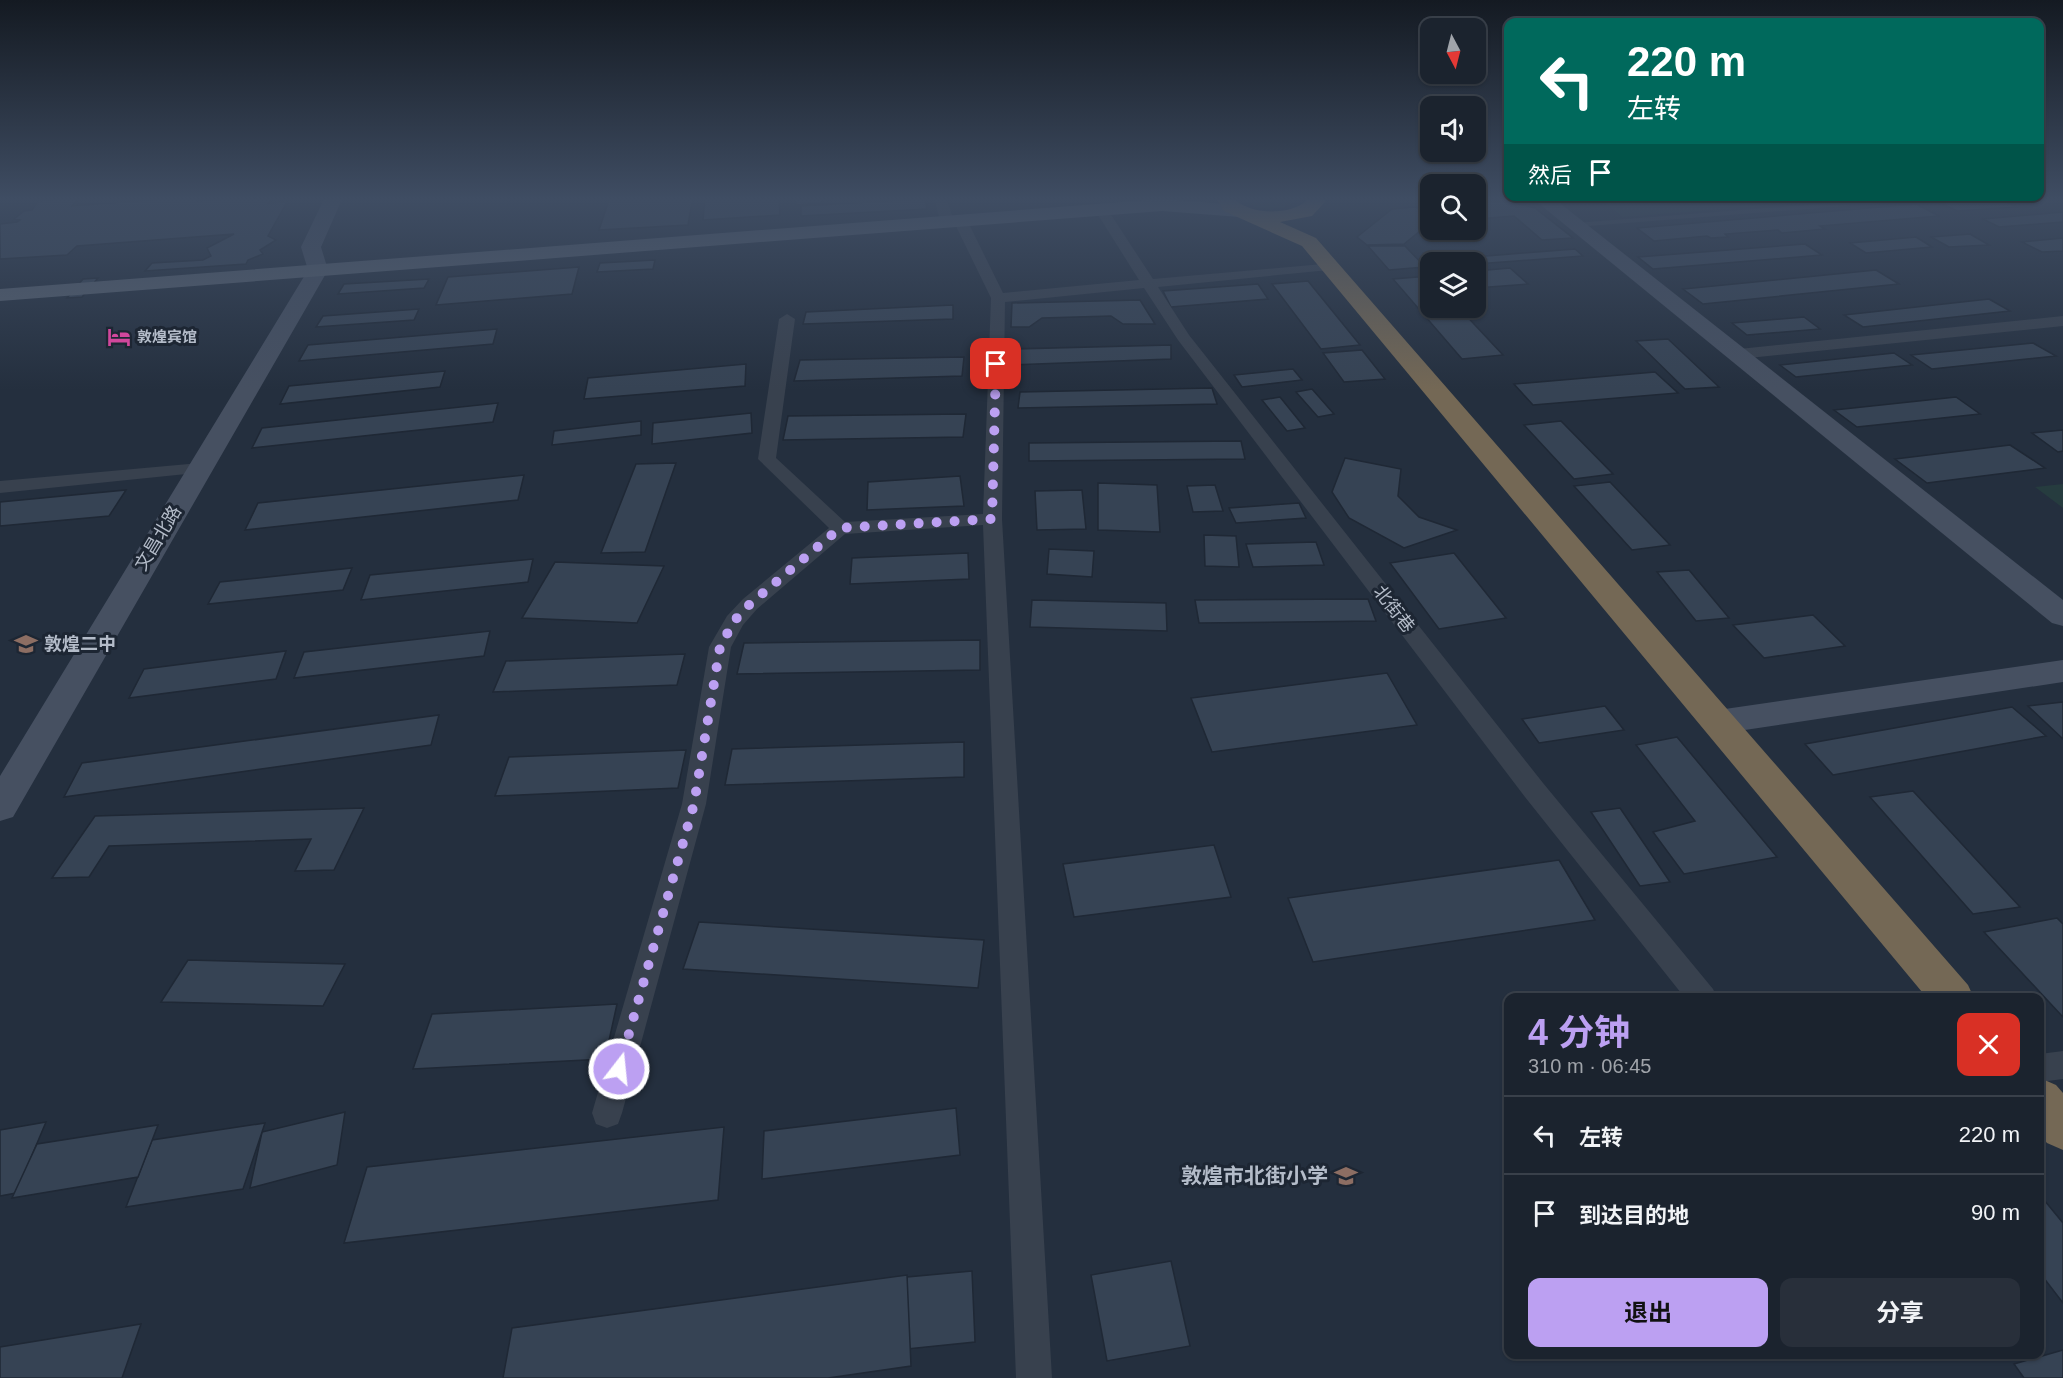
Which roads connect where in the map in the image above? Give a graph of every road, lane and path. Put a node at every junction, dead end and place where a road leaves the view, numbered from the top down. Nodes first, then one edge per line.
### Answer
1 (315, 261) edge
2 (431, 261) edge
3 (977, 261) edge
4 (1133, 261) edge
5 (1325, 261) edge
6 (1621, 261) edge
7 (1329, 266) junction
8 (318, 270) junction
9 (1147, 283) junction
10 (0, 295) edge
11 (998, 298) junction
12 (787, 319) dead end
13 (2063, 321) edge
14 (1738, 354) junction
15 (200, 468) junction
16 (0, 487) edge
17 (992, 519) junction
18 (840, 528) junction
19 (2063, 616) edge
20 (2063, 671) edge
21 (1718, 722) junction
22 (0, 807) edge
23 (1699, 993) edge
24 (1949, 993) edge
25 (2063, 1065) edge
26 (2044, 1067) edge
27 (2044, 1105) edge
28 (607, 1113) dead end
29 (2063, 1126) edge
30 (1034, 1378) edge

1 - 8 street
2 - 8 main road
3 - 11 street
4 - 9 street, 北街巷
5 - 7 highway
6 - 14 street
7 - 9 street
7 - 21 highway
8 - 10 main road
8 - 15 street, 文昌北路
9 - 11 street
9 - 23 street, 北街巷
11 - 17 street
12 - 18 street
13 - 14 street
14 - 19 street
15 - 16 street
15 - 22 street, 文昌北路
17 - 18 street
17 - 30 street
18 - 28 street
20 - 21 street
21 - 24 highway
25 - 26 street
27 - 29 highway

